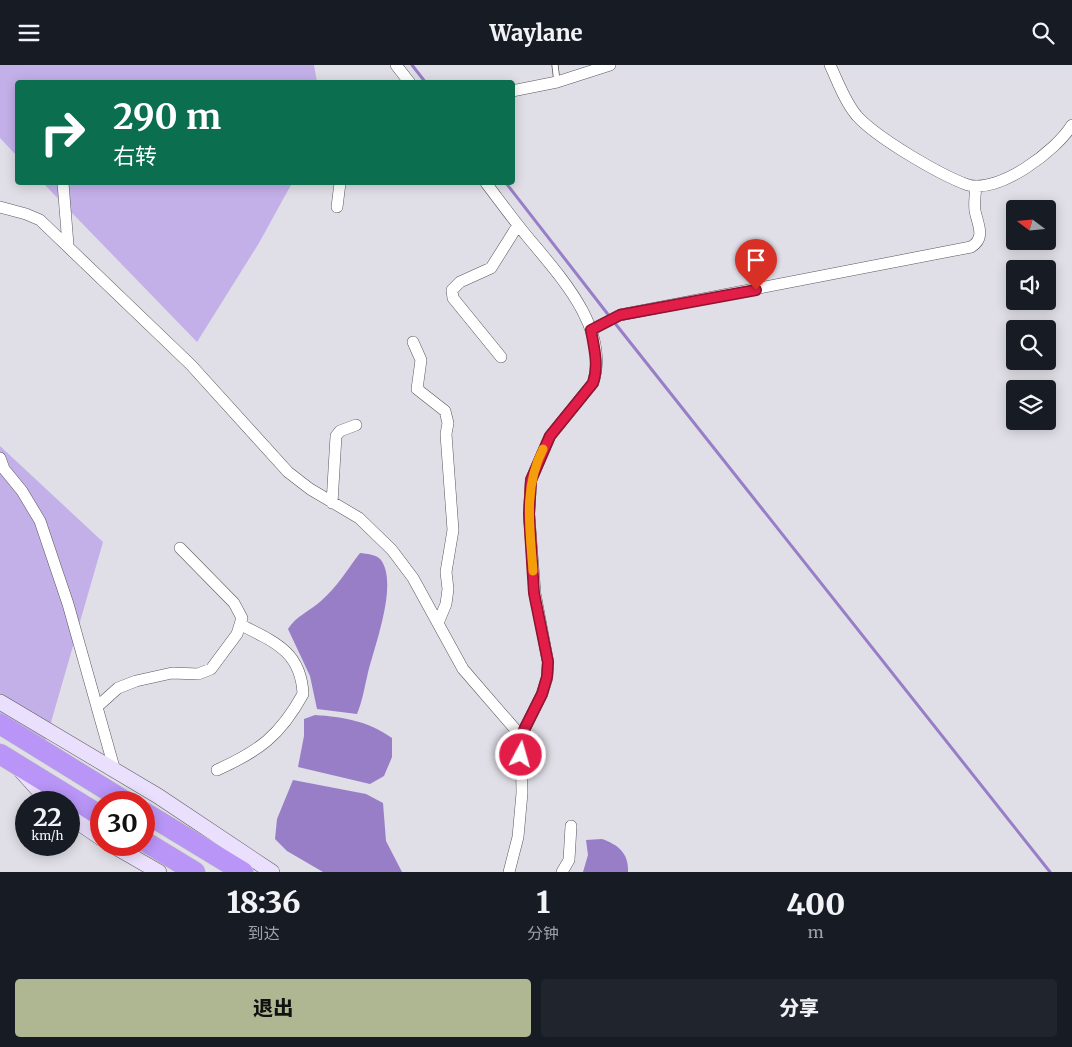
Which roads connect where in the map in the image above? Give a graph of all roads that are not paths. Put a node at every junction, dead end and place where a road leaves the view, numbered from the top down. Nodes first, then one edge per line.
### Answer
1 (396, 65) edge
2 (555, 65) edge
3 (610, 65) edge
4 (830, 65) edge
5 (407, 80) edge
6 (557, 82) junction
7 (515, 90) edge
8 (1072, 125) edge
9 (62, 185) edge
10 (340, 185) edge
11 (488, 185) edge
12 (976, 187) junction
13 (0, 207) edge
14 (337, 207) dead end
15 (518, 225) junction
16 (68, 245) junction
17 (591, 330) junction
18 (413, 342) dead end
19 (501, 357) dead end
20 (356, 425) dead end
21 (0, 458) edge
22 (332, 503) junction
23 (180, 547) dead end
24 (438, 623) junction
25 (241, 625) junction
26 (0, 702) edge
27 (98, 707) junction
28 (0, 724) edge
29 (521, 736) junction
30 (8, 759) edge
31 (217, 770) dead end
32 (115, 771) junction
33 (39, 791) edge
34 (109, 791) edge
35 (90, 809) edge
36 (155, 819) edge
37 (572, 826) dead end
38 (155, 848) edge
39 (131, 856) edge
40 (159, 872) edge
41 (195, 872) edge
42 (243, 872) edge
43 (272, 872) edge
44 (509, 872) edge
45 (562, 872) edge

1 - 5 street
2 - 6 lane
3 - 6 street
4 - 12 street
6 - 7 street
8 - 12 street
9 - 16 street
10 - 14 street
11 - 15 street
12 - 17 street
13 - 16 street
15 - 17 street
15 - 19 street
16 - 22 street
17 - 29 street
18 - 24 street
20 - 22 street
21 - 27 street
22 - 24 street
23 - 25 street
24 - 29 street
25 - 27 street
25 - 31 street
26 - 32 street
27 - 32 street
28 - 34 highway
29 - 44 street
30 - 33 street
30 - 35 highway
32 - 43 street
36 - 42 highway
37 - 45 street
38 - 41 highway
39 - 40 street

